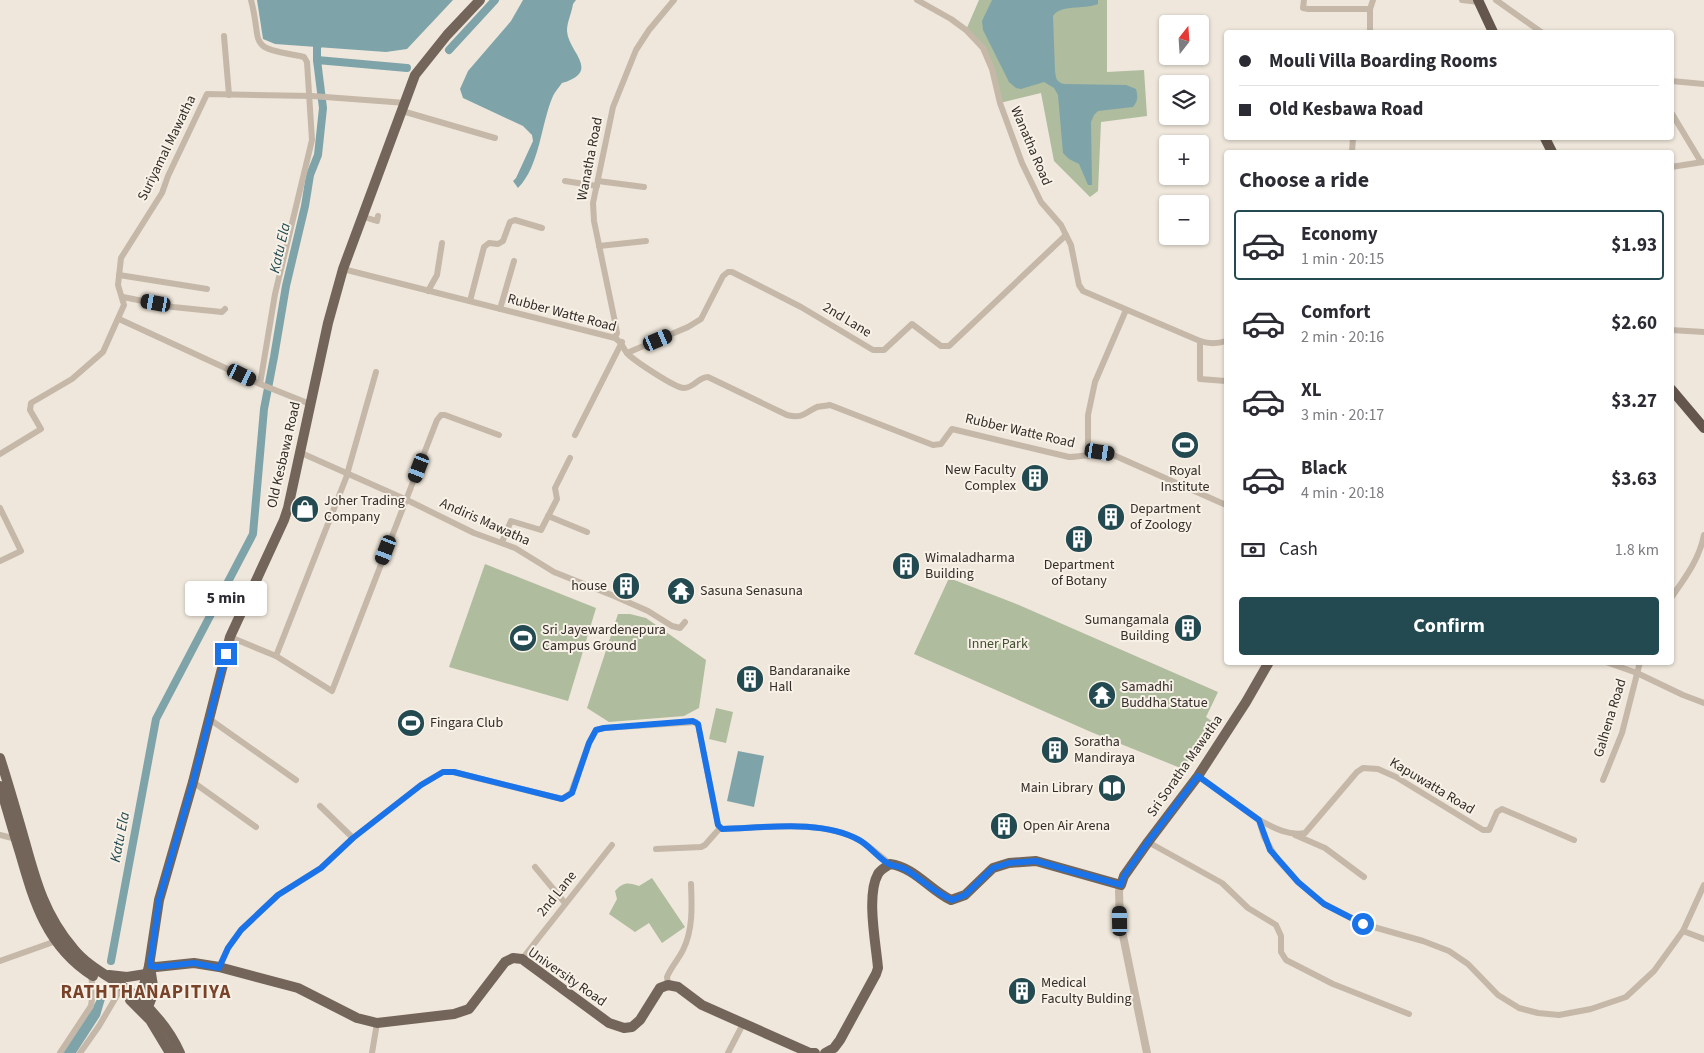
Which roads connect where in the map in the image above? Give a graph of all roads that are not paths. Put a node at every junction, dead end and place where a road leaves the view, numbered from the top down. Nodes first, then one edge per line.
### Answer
1 (251, 0) edge
2 (480, 0) edge
3 (674, 0) edge
4 (917, 0) edge
5 (1304, 0) edge
6 (1373, 0) edge
7 (1462, 0) edge
8 (1496, 0) edge
9 (1478, 1) edge
10 (1370, 9) junction
11 (1370, 30) edge
12 (1492, 30) edge
13 (1539, 30) edge
14 (224, 36) dead end
15 (1674, 81) edge
16 (1704, 84) edge
17 (229, 95) junction
18 (311, 96) junction
19 (404, 107) junction
20 (1674, 117) edge
21 (494, 138) dead end
22 (1702, 162) edge
23 (1674, 167) edge
24 (564, 181) dead end
25 (597, 183) junction
26 (644, 187) dead end
27 (378, 216) dead end
28 (364, 217) junction
29 (542, 228) dead end
30 (1066, 235) junction
31 (646, 241) dead end
32 (442, 243) dead end
33 (599, 246) junction
34 (514, 261) dead end
35 (343, 269) junction
36 (119, 275) junction
37 (208, 289) dead end
38 (428, 291) junction
39 (123, 297) junction
40 (470, 301) junction
41 (224, 309) dead end
42 (500, 309) junction
43 (1126, 310) junction
44 (119, 319) junction
45 (1674, 330) edge
46 (1704, 332) edge
47 (615, 338) junction
48 (1200, 341) junction
49 (622, 342) junction
50 (1224, 342) edge
51 (627, 353) junction
52 (376, 372) dead end
53 (1224, 381) edge
54 (260, 384) junction
55 (1674, 393) edge
56 (310, 404) junction
57 (1704, 428) edge
58 (499, 435) dead end
59 (575, 435) dead end
60 (299, 452) junction
61 (0, 454) edge
62 (1088, 456) junction
63 (570, 458) dead end
64 (346, 473) junction
65 (407, 500) junction
66 (1224, 505) edge
67 (0, 508) edge
68 (548, 516) junction
69 (588, 532) dead end
70 (1704, 536) edge
71 (502, 542) junction
72 (0, 561) edge
73 (1674, 594) edge
74 (685, 622) dead end
75 (230, 637) junction
76 (276, 656) junction
77 (1266, 665) edge
78 (1614, 665) edge
79 (1639, 665) edge
80 (1637, 673) junction
81 (1704, 703) edge
82 (208, 718) junction
83 (0, 758) edge
84 (2, 776) edge
85 (1198, 776) junction
86 (296, 780) dead end
87 (1603, 780) dead end
88 (193, 782) junction
89 (0, 786) edge
90 (320, 806) dead end
91 (1259, 820) junction
92 (256, 827) dead end
93 (720, 828) junction
94 (0, 835) edge
95 (1294, 835) junction
96 (353, 838) junction
97 (16, 839) junction
98 (1574, 840) dead end
99 (1148, 842) junction
100 (612, 846) dead end
101 (656, 849) dead end
102 (890, 864) junction
103 (535, 867) dead end
104 (1364, 877) dead end
105 (691, 884) dead end
106 (1121, 885) junction
107 (1704, 885) edge
108 (565, 903) junction
109 (1683, 931) junction
110 (60, 939) junction
111 (1704, 939) edge
112 (522, 958) junction
113 (0, 961) edge
114 (219, 968) junction
115 (148, 970) junction
116 (91, 974) junction
117 (103, 974) junction
118 (668, 985) junction
119 (119, 992) junction
120 (154, 992) junction
121 (144, 1003) junction
122 (1409, 1014) dead end
123 (377, 1023) junction
124 (162, 1024) junction
125 (743, 1024) junction
126 (60, 1053) edge
127 (80, 1053) edge
128 (170, 1053) edge
129 (180, 1053) edge
130 (372, 1053) edge
131 (728, 1053) edge
132 (815, 1053) edge
133 (826, 1053) edge
134 (1147, 1053) edge

1 - 18 street
2 - 19 main road, Old Kesbawa Road
3 - 25 street, Wanatha Road
4 - 30 street, Wanatha Road
5 - 10 street
6 - 10 street
7 - 9 street
8 - 13 street
9 - 12 highway
10 - 11 street
14 - 17 street
15 - 16 street
17 - 18 street, Suriyamal Mawatha
17 - 36 street, Suriyamal Mawatha
18 - 19 street, Suriyamal Mawatha
18 - 54 street
19 - 21 street, Suriyamal Mawatha
19 - 28 main road, Old Kesbawa Road
20 - 22 street
22 - 23 street
24 - 25 street
25 - 26 street
25 - 33 street, Wanatha Road
27 - 28 street
28 - 35 main road, Old Kesbawa Road
29 - 40 street
30 - 43 street, Wanatha Road
30 - 51 street, 2nd Lane
31 - 33 street
32 - 38 street
33 - 47 street, Wanatha Road
34 - 42 street
35 - 38 street, Rubber Watte Road
35 - 56 main road, Old Kesbawa Road
36 - 37 street
36 - 39 street, Suriyamal Mawatha
38 - 40 street, Rubber Watte Road
39 - 41 street
39 - 44 street, Suriyamal Mawatha
40 - 42 street, Rubber Watte Road
42 - 47 street, Rubber Watte Road
43 - 48 street, Wanatha Road
43 - 62 street
44 - 54 street
44 - 61 street, Suriyamal Mawatha
45 - 46 street
47 - 49 street, Rubber Watte Road
48 - 50 street, Wanatha Road
48 - 53 street
49 - 51 street, Rubber Watte Road
49 - 59 street
51 - 62 street, Rubber Watte Road
52 - 64 street
54 - 56 street
55 - 57 highway
56 - 60 main road, Old Kesbawa Road
58 - 65 street
60 - 64 street, Andiris Mawatha
60 - 75 main road, Old Kesbawa Road
62 - 66 street, Rubber Watte Road
63 - 68 street
64 - 65 street, Andiris Mawatha
64 - 76 street
65 - 71 street, Andiris Mawatha
65 - 76 street
67 - 72 street
68 - 69 street
68 - 71 street
70 - 73 street
71 - 74 street, Andiris Mawatha
75 - 76 street
75 - 82 main road, Old Kesbawa Road
77 - 85 main road, Sri Soratha Mawatha
78 - 80 street
79 - 80 street, Galhena Road
80 - 81 street
80 - 87 street, Galhena Road
82 - 86 street
82 - 88 main road, Old Kesbawa Road
83 - 84 main road
84 - 110 main road
85 - 91 street
85 - 99 main road, Sri Soratha Mawatha
88 - 92 street
88 - 115 main road, Old Kesbawa Road
89 - 97 main road
90 - 96 street
91 - 95 street
91 - 109 street
93 - 96 street
93 - 101 street
93 - 102 street
94 - 97 street
95 - 98 street, Kapuwatta Road
95 - 104 street
96 - 114 street
97 - 110 main road
99 - 106 main road, Sri Soratha Mawatha
99 - 122 street
100 - 108 street, 2nd Lane
102 - 106 main road
102 - 133 main road
103 - 108 street
105 - 118 street
106 - 134 street
107 - 109 street
108 - 112 street, 2nd Lane
109 - 111 street
110 - 113 street
110 - 116 main road
110 - 117 main road
112 - 118 main road, University Road
112 - 123 main road, University Road
114 - 115 main road, University Road
114 - 123 main road, University Road
115 - 117 main road, University Road
115 - 120 main road, Old Kesbawa Road
115 - 121 main road, Old Kesbawa Road
116 - 119 main road
116 - 126 street
117 - 121 main road
118 - 125 main road
119 - 127 street
119 - 128 main road
120 - 121 main road
120 - 124 main road, Old Kesbawa Road
121 - 124 main road
123 - 130 street
124 - 129 main road
125 - 131 street
125 - 132 main road

